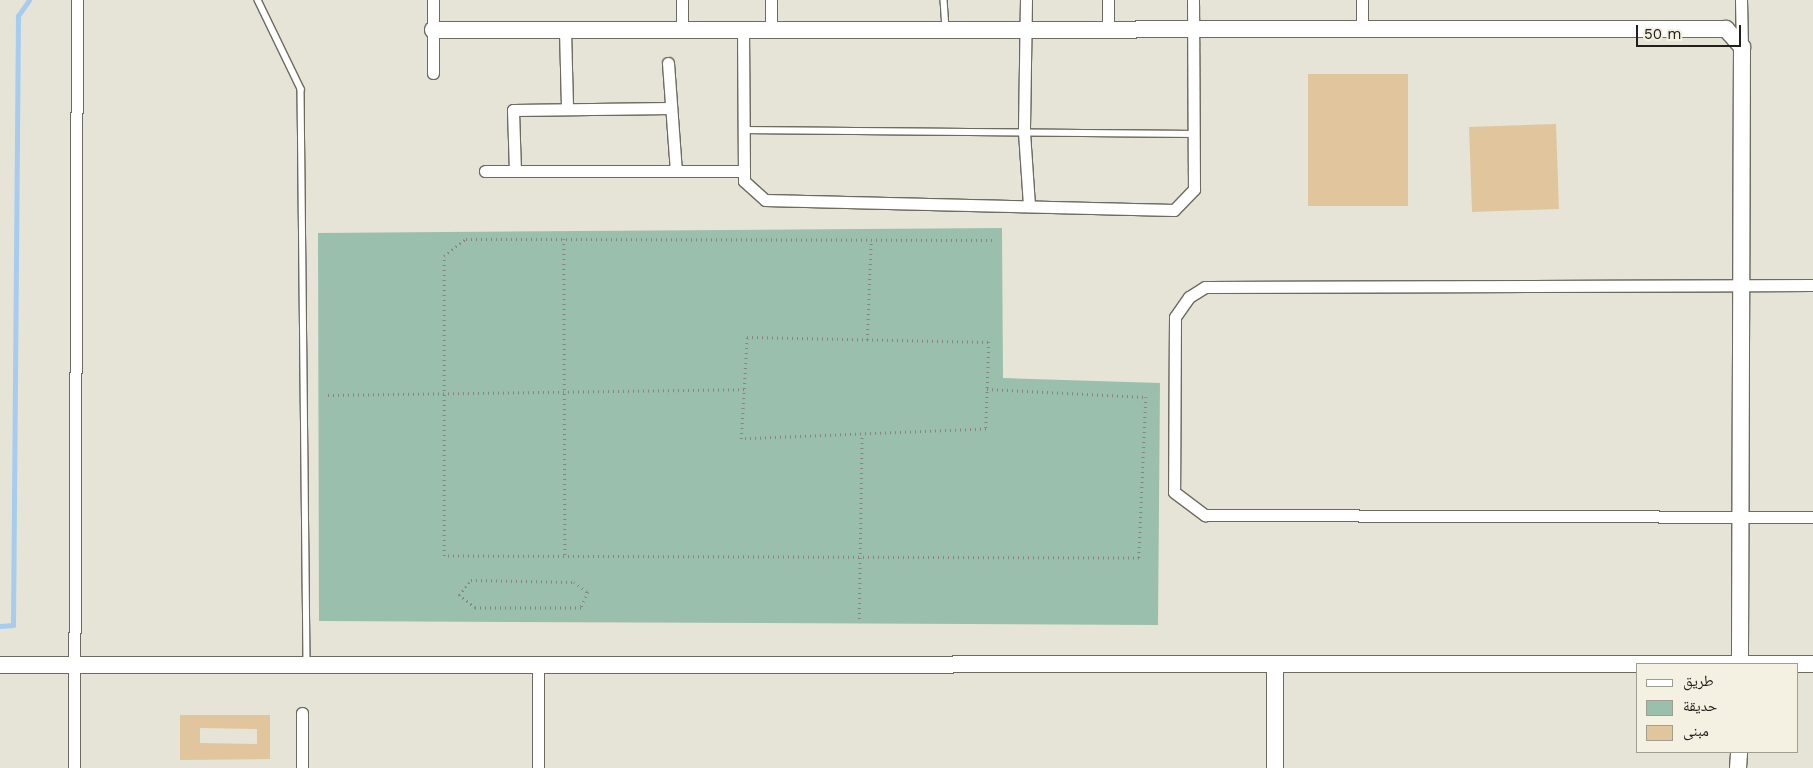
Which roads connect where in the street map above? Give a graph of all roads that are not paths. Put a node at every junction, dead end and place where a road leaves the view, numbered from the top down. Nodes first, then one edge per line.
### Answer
1 (77, 0) edge
2 (258, 0) edge
3 (433, 0) edge
4 (682, 0) edge
5 (772, 0) edge
6 (944, 0) edge
7 (1026, 0) edge
8 (1108, 0) edge
9 (1193, 0) edge
10 (1362, 0) edge
11 (1741, 0) edge
12 (1026, 29) junction
13 (1108, 29) junction
14 (1193, 29) junction
15 (1362, 29) junction
16 (433, 30) junction
17 (564, 30) junction
18 (682, 30) junction
19 (743, 30) junction
20 (772, 30) junction
21 (946, 30) junction
22 (1742, 47) junction
23 (668, 62) dead end
24 (433, 73) dead end
25 (671, 108) junction
26 (567, 109) junction
27 (744, 130) junction
28 (1024, 132) junction
29 (1194, 134) junction
30 (484, 171) dead end
31 (515, 171) junction
32 (676, 171) junction
33 (744, 171) junction
34 (1029, 206) junction
35 (1741, 285) junction
36 (1813, 285) edge
37 (1740, 517) junction
38 (1813, 517) edge
39 (1740, 663) edge
40 (1636, 664) edge
41 (1798, 664) edge
42 (1813, 664) edge
43 (0, 665) edge
44 (76, 665) junction
45 (307, 665) junction
46 (538, 666) junction
47 (1275, 666) junction
48 (302, 713) dead end
49 (1739, 753) edge
50 (74, 768) edge
51 (302, 768) edge
52 (538, 768) edge
53 (1275, 768) edge
54 (1738, 768) edge

1 - 44 street
2 - 45 lane
3 - 16 street
4 - 18 street
5 - 20 street
6 - 21 lane
7 - 12 street
8 - 13 street
9 - 14 street
10 - 15 street
11 - 22 street
12 - 13 street
12 - 21 street
12 - 28 street
13 - 14 street
14 - 15 street
14 - 29 street
15 - 22 street
16 - 17 street
16 - 24 street
17 - 18 street
17 - 26 street
18 - 19 street
19 - 20 street
19 - 27 street
20 - 21 street
22 - 35 street
23 - 25 street
25 - 26 street
25 - 32 street
26 - 31 street
27 - 28 lane
27 - 33 street
28 - 29 lane
28 - 34 street
29 - 34 street
30 - 31 street
31 - 32 street
32 - 33 street
33 - 34 street
35 - 36 street
35 - 37 street
35 - 37 street
37 - 38 street
37 - 39 street
40 - 47 street
41 - 42 street
43 - 44 street
44 - 45 street
44 - 50 street
45 - 46 street
46 - 47 street
46 - 52 street
47 - 53 street
48 - 51 street
49 - 54 street

